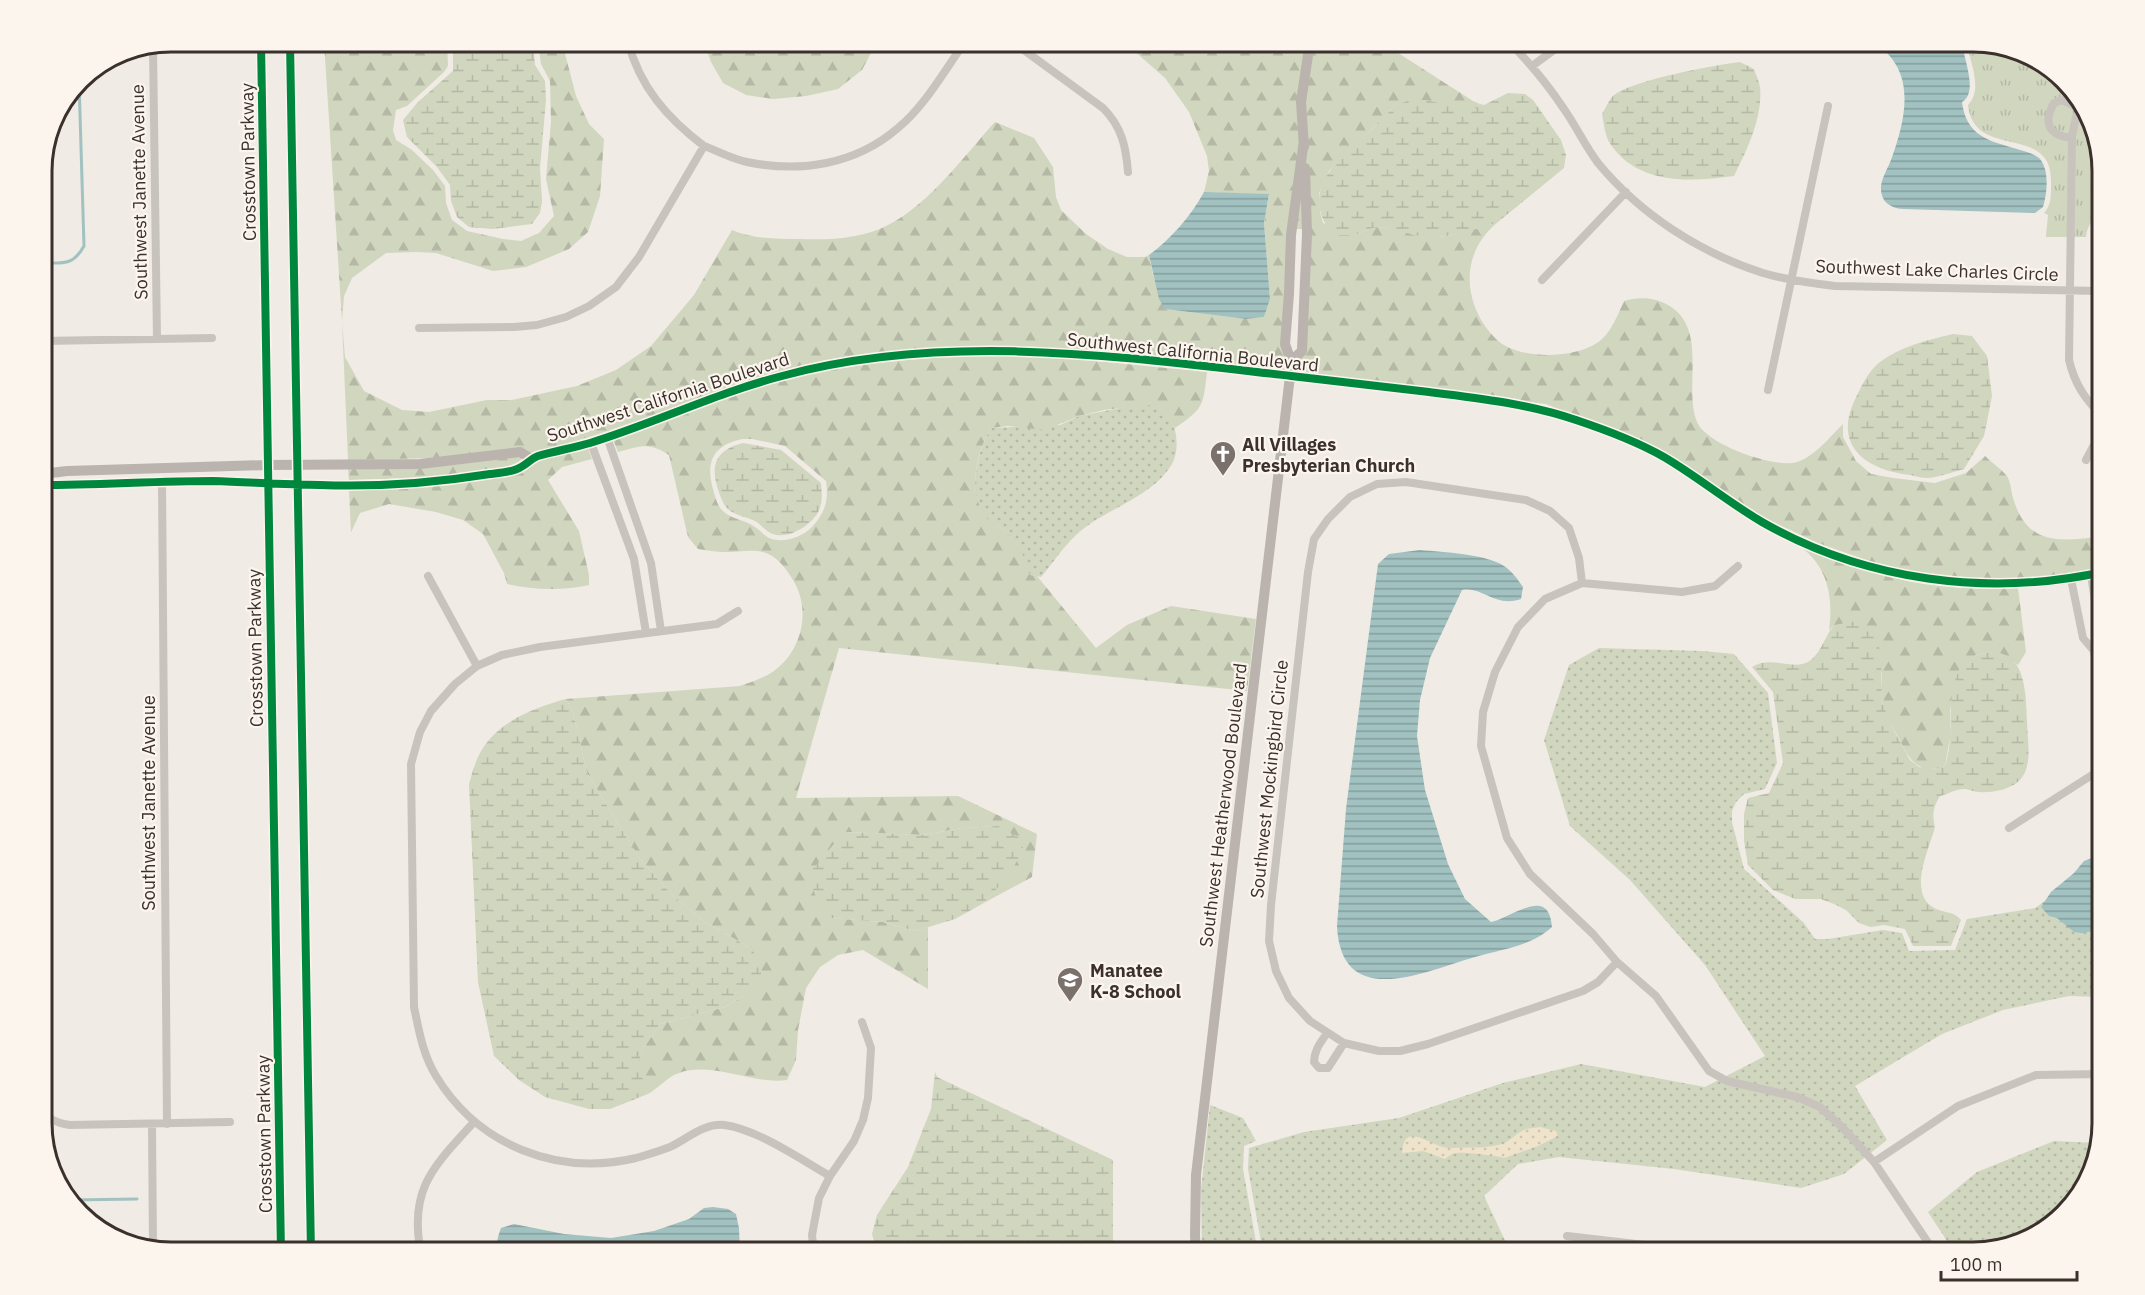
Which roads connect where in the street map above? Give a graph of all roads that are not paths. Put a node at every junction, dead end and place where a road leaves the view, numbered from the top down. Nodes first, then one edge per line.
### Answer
1 (261, 52) edge
2 (290, 52) edge
3 (630, 52) edge
4 (958, 52) edge
5 (1027, 52) edge
6 (1308, 52) edge
7 (1519, 52) edge
8 (1551, 52) edge
9 (153, 54) edge
10 (1532, 66) junction
11 (2070, 103) edge
12 (1828, 106) dead end
13 (2078, 116) edge
14 (2072, 138) junction
15 (1304, 140) junction
16 (704, 146) junction
17 (1128, 172) dead end
18 (1626, 192) junction
19 (1290, 250) junction
20 (1307, 250) junction
21 (1542, 280) dead end
22 (1792, 280) junction
23 (2070, 291) junction
24 (2092, 291) edge
25 (419, 328) dead end
26 (212, 338) dead end
27 (157, 339) junction
28 (53, 341) edge
29 (1291, 361) junction
30 (1290, 376) junction
31 (1768, 390) dead end
32 (2092, 407) edge
33 (607, 437) junction
34 (591, 442) junction
35 (2092, 449) edge
36 (530, 458) junction
37 (2086, 460) dead end
38 (267, 465) junction
39 (297, 465) junction
40 (53, 473) edge
41 (162, 482) junction
42 (267, 483) junction
43 (297, 484) junction
44 (53, 485) edge
45 (1738, 566) dead end
46 (2091, 575) joint
47 (428, 576) dead end
48 (2071, 579) junction
49 (2092, 581) edge
50 (1582, 583) junction
51 (738, 611) dead end
52 (661, 631) junction
53 (646, 633) junction
54 (2092, 649) edge
55 (477, 666) junction
56 (2092, 775) edge
57 (2009, 828) dead end
58 (1617, 962) junction
59 (862, 1022) dead end
60 (1328, 1033) junction
61 (1344, 1043) junction
62 (2092, 1074) edge
63 (53, 1120) edge
64 (230, 1122) dead end
65 (474, 1122) junction
66 (167, 1124) junction
67 (152, 1125) junction
68 (1874, 1162) junction
69 (830, 1176) junction
70 (1568, 1236) dead end
71 (153, 1240) edge
72 (281, 1242) edge
73 (311, 1242) edge
74 (419, 1242) edge
75 (813, 1242) edge
76 (1195, 1242) edge
77 (1613, 1242) edge
78 (1928, 1242) edge

1 - 38 street, Crosstown Parkway
2 - 39 street
3 - 16 street
4 - 16 street
5 - 17 street
6 - 15 street, Southwest Heatherwood Boulevard
7 - 10 street, Southwest Lake Charles Circle
8 - 10 street
9 - 27 street, Southwest Janette Avenue
10 - 18 street, Southwest Lake Charles Circle
11 - 14 street
12 - 22 street
13 - 14 street
14 - 23 street
15 - 19 street, Southwest Heatherwood Boulevard
15 - 20 street, Southwest Heatherwood Boulevard
16 - 25 street
18 - 21 street
18 - 22 street, Southwest Lake Charles Circle
19 - 20 street
19 - 29 street, Southwest Heatherwood Boulevard
20 - 29 street, Southwest Heatherwood Boulevard
22 - 23 street, Southwest Lake Charles Circle
22 - 31 street
23 - 24 street, Southwest Lake Charles Circle
23 - 32 street
26 - 27 street
27 - 28 street
29 - 30 street, Southwest Heatherwood Boulevard
30 - 33 street, Southwest California Boulevard
30 - 48 street, Southwest California Boulevard
30 - 76 street, Southwest Heatherwood Boulevard
33 - 34 street, Southwest California Boulevard
33 - 52 street
34 - 36 street, Southwest California Boulevard
34 - 53 street
35 - 37 street
36 - 39 street, Southwest California Boulevard
36 - 43 street, Southwest California Boulevard
38 - 39 street, Southwest California Boulevard
38 - 40 street, Southwest California Boulevard
38 - 42 street, Crosstown Parkway
39 - 43 street
41 - 42 street, Southwest California Boulevard
41 - 44 street, Southwest California Boulevard
41 - 66 street, Southwest Janette Avenue
42 - 43 street, Southwest California Boulevard
42 - 72 street, Crosstown Parkway
43 - 73 street
45 - 50 street
46 - 48 street, Southwest California Boulevard
46 - 49 street
47 - 55 street
48 - 54 street
50 - 58 street
50 - 60 street, Southwest Mockingbird Circle
51 - 52 street
52 - 53 street
53 - 55 street
55 - 65 street
56 - 57 street
58 - 61 street, Southwest Mockingbird Circle
58 - 68 street
59 - 69 street
60 - 61 street, Southwest Mockingbird Circle
60 - 61 street
62 - 68 street
63 - 67 street
64 - 66 street
65 - 69 street
65 - 74 street
66 - 67 street
67 - 71 street
68 - 78 street
69 - 75 street
70 - 77 street

